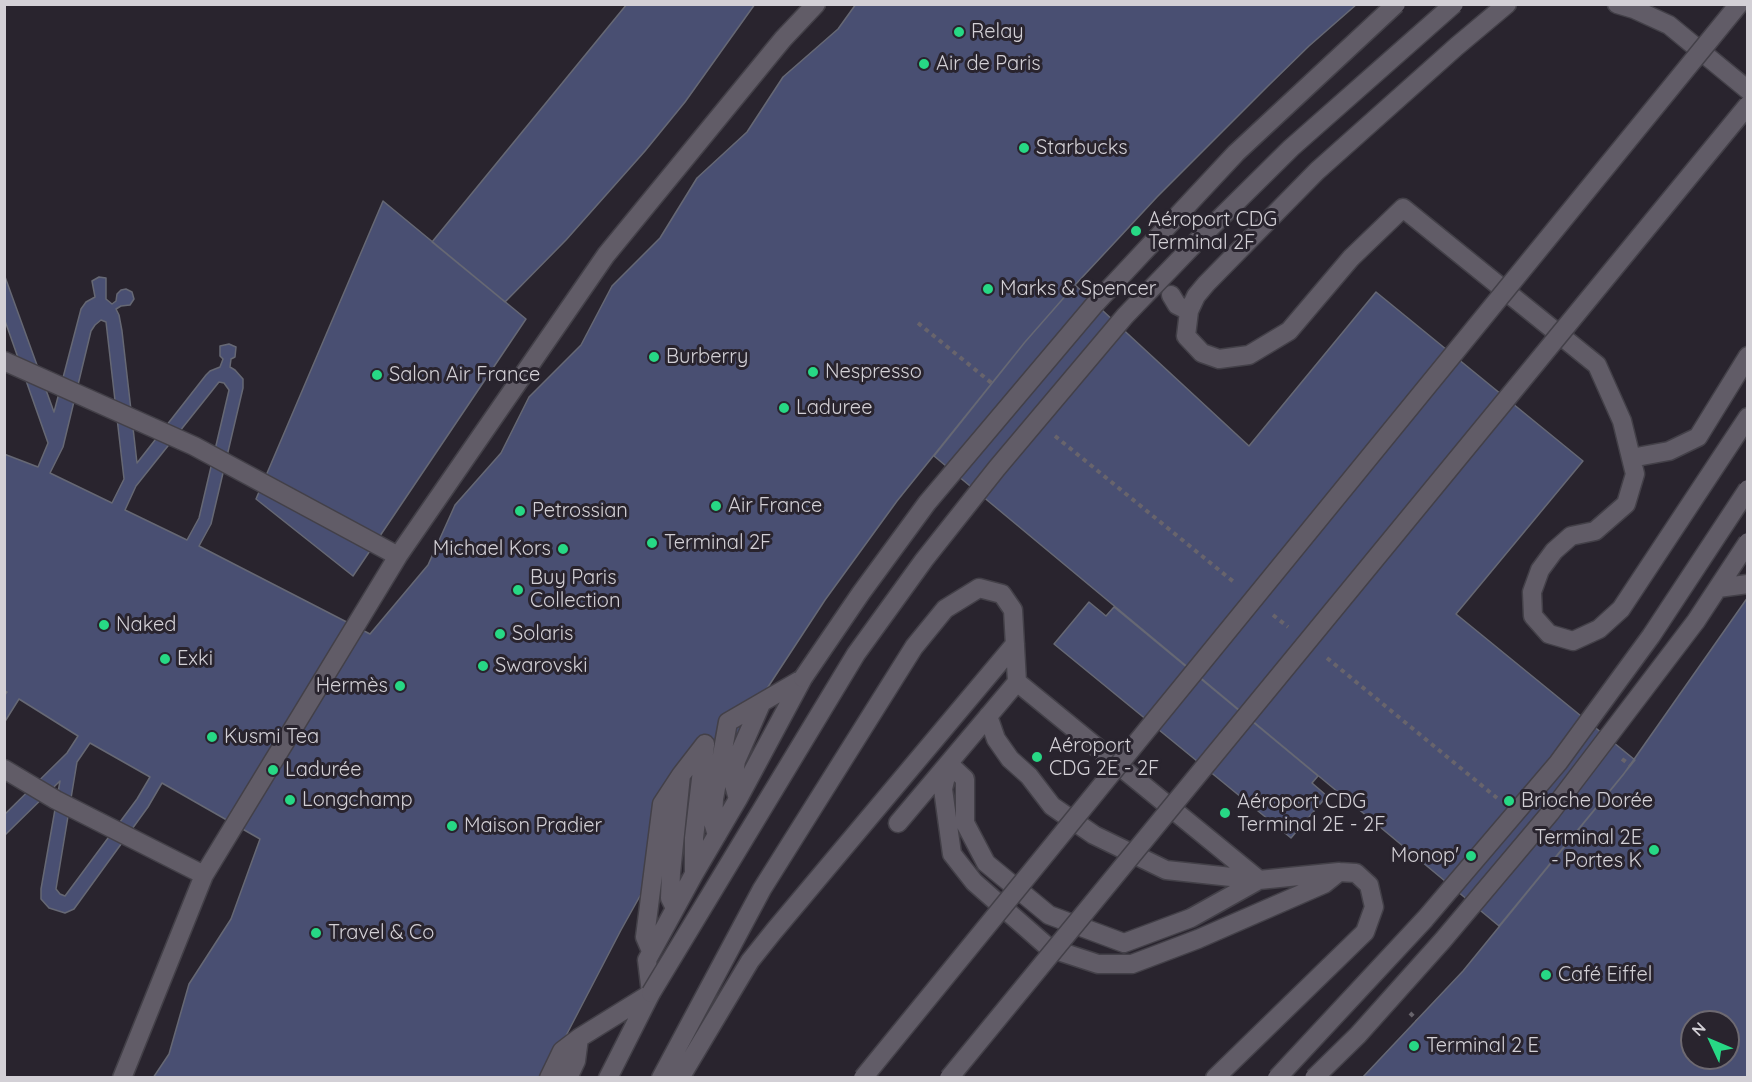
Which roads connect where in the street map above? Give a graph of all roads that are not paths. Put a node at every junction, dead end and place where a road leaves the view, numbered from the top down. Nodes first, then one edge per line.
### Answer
1 (816, 4) edge
2 (1396, 4) edge
3 (1454, 4) edge
4 (1507, 4) edge
5 (1617, 4) edge
6 (1739, 4) edge
7 (1748, 90) edge
8 (1748, 105) edge
9 (1171, 295) dead end
10 (1189, 311) junction
11 (1748, 356) edge
12 (4, 361) edge
13 (1748, 417) edge
14 (1631, 458) junction
15 (1748, 489) edge
16 (1748, 542) edge
17 (398, 556) junction
18 (1748, 584) edge
19 (1718, 588) junction
20 (1014, 644) junction
21 (803, 678) junction
22 (1017, 682) junction
23 (761, 704) junction
24 (988, 716) junction
25 (728, 722) junction
26 (705, 744) junction
27 (949, 764) junction
28 (4, 769) edge
29 (681, 775) junction
30 (738, 799) junction
31 (898, 823) dead end
32 (717, 834) junction
33 (1339, 872) junction
34 (694, 874) junction
35 (204, 875) junction
36 (1259, 880) junction
37 (675, 908) junction
38 (651, 951) junction
39 (651, 993) junction
40 (579, 1038) junction
41 (122, 1077) edge
42 (549, 1077) edge
43 (568, 1077) edge
44 (608, 1077) edge
45 (661, 1077) edge
46 (680, 1077) edge
47 (863, 1077) edge
48 (949, 1077) edge
49 (1215, 1077) edge
50 (1277, 1077) edge
51 (1314, 1077) edge

1 - 17 main road
2 - 21 main road, bridge
3 - 39 main road, bridge
4 - 10 main road
5 - 7 main road
6 - 47 main road, bridge
8 - 48 main road, bridge
9 - 10 main road
10 - 14 main road
11 - 14 main road
12 - 17 main road
13 - 14 main road
15 - 50 main road, bridge
16 - 19 main road, bridge
17 - 35 main road
18 - 19 main road, bridge
19 - 51 main road, bridge
20 - 22 main road
20 - 45 main road
20 - 46 main road
21 - 23 main road
21 - 30 main road
22 - 24 main road
22 - 36 main road
23 - 25 main road
23 - 30 main road
24 - 27 main road
24 - 36 main road
25 - 26 main road
25 - 32 main road
26 - 29 main road
26 - 34 main road
27 - 31 main road
27 - 33 main road
27 - 36 main road
28 - 35 main road
29 - 37 main road
29 - 38 main road
30 - 32 main road
32 - 34 main road
33 - 36 main road
33 - 49 main road
34 - 37 main road
35 - 41 main road
37 - 38 main road
38 - 39 main road
39 - 40 main road
39 - 44 main road
40 - 42 main road
40 - 43 main road

